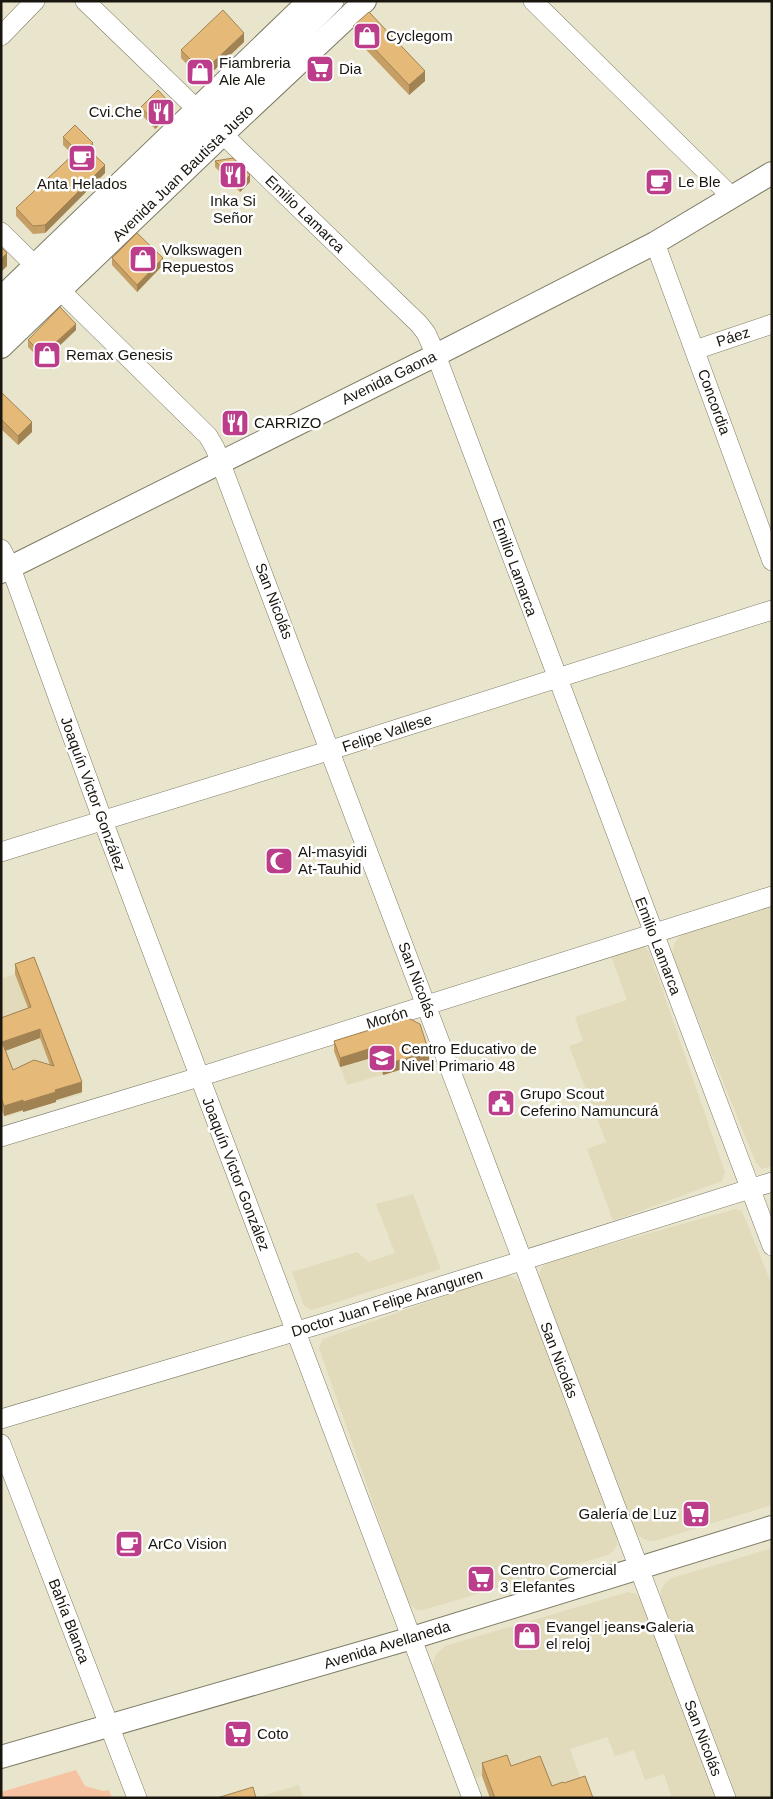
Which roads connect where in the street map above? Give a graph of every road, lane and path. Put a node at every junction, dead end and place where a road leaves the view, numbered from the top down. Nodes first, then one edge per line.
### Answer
1 (35, 1) edge
2 (85, 1) edge
3 (308, 1) edge
4 (334, 1) edge
5 (365, 1) edge
6 (533, 1) edge
7 (1, 36) edge
8 (210, 121) junction
9 (772, 173) edge
10 (732, 197) junction
11 (1, 232) edge
12 (655, 243) junction
13 (48, 278) junction
14 (1, 298) edge
15 (1, 322) edge
16 (772, 324) edge
17 (1, 347) edge
18 (695, 350) junction
19 (436, 355) junction
20 (221, 462) junction
21 (772, 561) edge
22 (4, 563) edge
23 (772, 610) edge
24 (557, 679) junction
25 (331, 750) junction
26 (103, 821) junction
27 (1, 852) edge
28 (772, 896) edge
29 (653, 933) junction
30 (426, 1005) junction
31 (199, 1077) junction
32 (1, 1137) edge
33 (772, 1182) edge
34 (750, 1189) junction
35 (772, 1246) edge
36 (522, 1262) junction
37 (296, 1331) junction
38 (1, 1419) edge
39 (1, 1444) edge
40 (772, 1527) edge
41 (638, 1568) junction
42 (412, 1638) junction
43 (110, 1726) junction
44 (1, 1757) edge
45 (137, 1798) edge
46 (472, 1798) edge
47 (726, 1798) edge

1 - 7 street
2 - 8 street, Emilio Lamarca
3 - 8 main road, Avenida Juan Bautista Justo
4 - 8 street
5 - 8 main road, Avenida Juan Bautista Justo
6 - 10 street
8 - 13 main road, Avenida Juan Bautista Justo
8 - 13 main road, Avenida Juan Bautista Justo
8 - 19 street, Emilio Lamarca
9 - 10 main road, Avenida Gaona
10 - 12 main road, Avenida Gaona
11 - 13 street, San Nicolás
12 - 18 street, Concordia
12 - 19 main road, Avenida Gaona
13 - 14 main road, Avenida Juan Bautista Justo
13 - 15 street
13 - 17 main road, Avenida Juan Bautista Justo
13 - 20 street, San Nicolás
16 - 18 street, Páez
18 - 21 street, Concordia
19 - 20 main road, Avenida Gaona
19 - 24 street, Emilio Lamarca
20 - 22 main road, Avenida Gaona
20 - 25 street, San Nicolás
22 - 26 street, Joaquín Victor González
23 - 24 street, Felipe Vallese
24 - 25 street, Felipe Vallese
24 - 29 street, Emilio Lamarca
25 - 26 street, Felipe Vallese
25 - 30 street, San Nicolás
26 - 27 street, Felipe Vallese
26 - 31 street, Joaquín Victor González
28 - 29 street, Morón
29 - 30 street, Morón
29 - 34 street, Emilio Lamarca
30 - 31 street, Morón
30 - 36 street, San Nicolás
31 - 32 street, Morón
31 - 37 street, Joaquín Victor González
33 - 34 street, Doctor Juan Felipe Aranguren
34 - 35 street, Emilio Lamarca
34 - 36 street, Doctor Juan Felipe Aranguren
36 - 37 street, Doctor Juan Felipe Aranguren
36 - 41 street, San Nicolás
37 - 38 street, Doctor Juan Felipe Aranguren
37 - 42 street, Joaquín Victor González
39 - 43 street, Bahía Blanca
40 - 41 main road, Avenida Avellaneda
41 - 42 main road, Avenida Avellaneda
41 - 47 street, San Nicolás
42 - 43 main road, Avenida Avellaneda
42 - 46 street, Joaquín Victor González
43 - 44 main road, Avenida Avellaneda
43 - 45 street, Bahía Blanca

